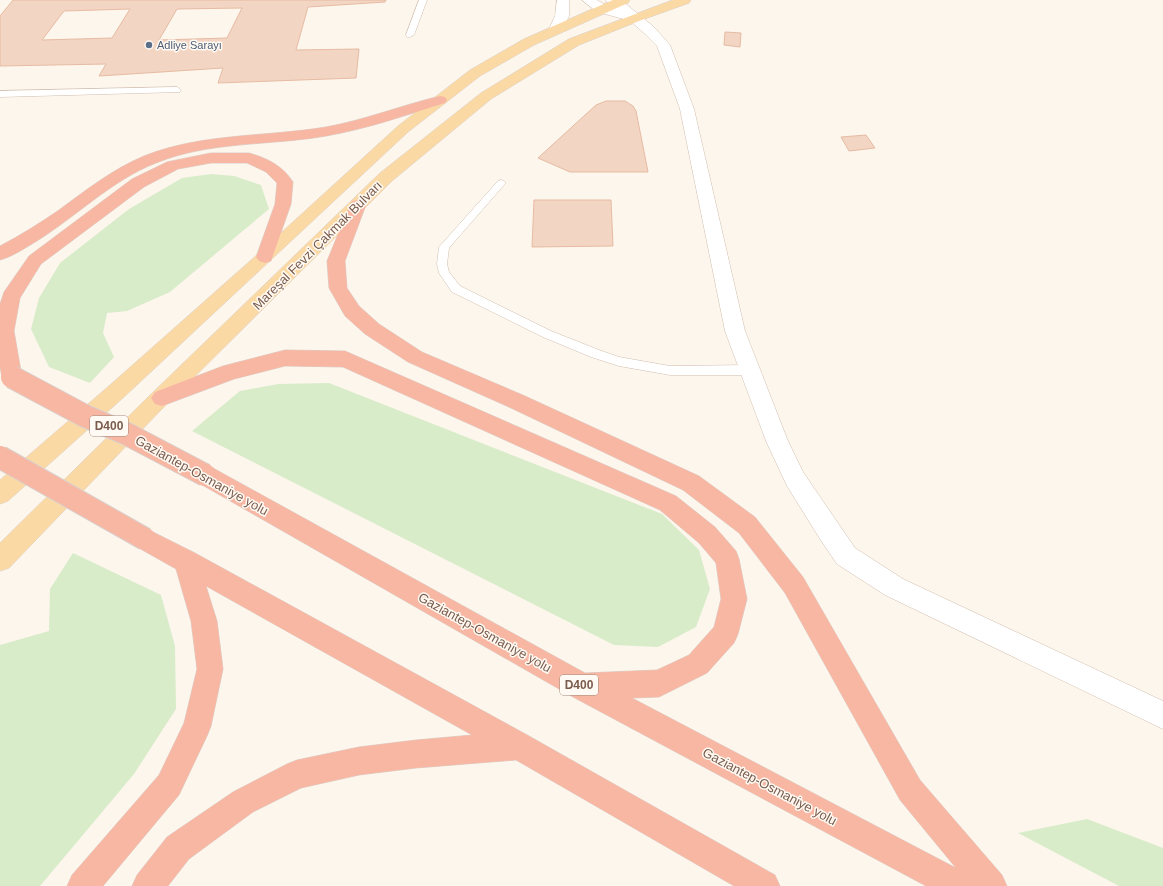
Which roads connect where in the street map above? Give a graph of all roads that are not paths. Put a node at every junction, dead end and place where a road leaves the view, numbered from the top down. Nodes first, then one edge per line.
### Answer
1 (423, 0) edge
2 (563, 0) edge
3 (685, 0) edge
4 (613, 5) edge
5 (556, 29) junction
6 (410, 35) dead end
7 (177, 90) dead end
8 (0, 94) edge
9 (440, 100) junction
10 (501, 183) dead end
11 (358, 205) junction
12 (0, 254) edge
13 (265, 257) junction
14 (751, 370) junction
15 (6, 374) edge
16 (162, 398) junction
17 (0, 457) edge
18 (0, 494) edge
19 (0, 560) edge
20 (186, 561) junction
21 (583, 687) junction
22 (1163, 715) edge
23 (519, 746) junction
24 (83, 886) edge
25 (148, 886) edge
26 (764, 886) edge
27 (958, 886) edge
28 (991, 886) edge

1 - 6 lane
2 - 5 street
3 - 4 main road, Mareşal Fevzi Çakmak Bulvarı
4 - 5 main road, Mareşal Fevzi Çakmak Bulvarı
4 - 11 main road, Mareşal Fevzi Çakmak Bulvarı
4 - 14 street
5 - 9 main road, Mareşal Fevzi Çakmak Bulvarı
7 - 8 lane
9 - 12 highway
9 - 13 main road, Mareşal Fevzi Çakmak Bulvarı
10 - 14 lane
11 - 16 main road, Mareşal Fevzi Çakmak Bulvarı
11 - 28 highway
13 - 15 highway
13 - 18 main road, Mareşal Fevzi Çakmak Bulvarı
14 - 22 street
15 - 21 highway, Gaziantep-Osmaniye yolu / D400, bridge
16 - 19 main road, Mareşal Fevzi Çakmak Bulvarı
16 - 21 highway
17 - 20 highway, bridge
20 - 23 highway
20 - 24 highway
21 - 27 highway, Gaziantep-Osmaniye yolu / D400
23 - 25 highway
23 - 26 highway

